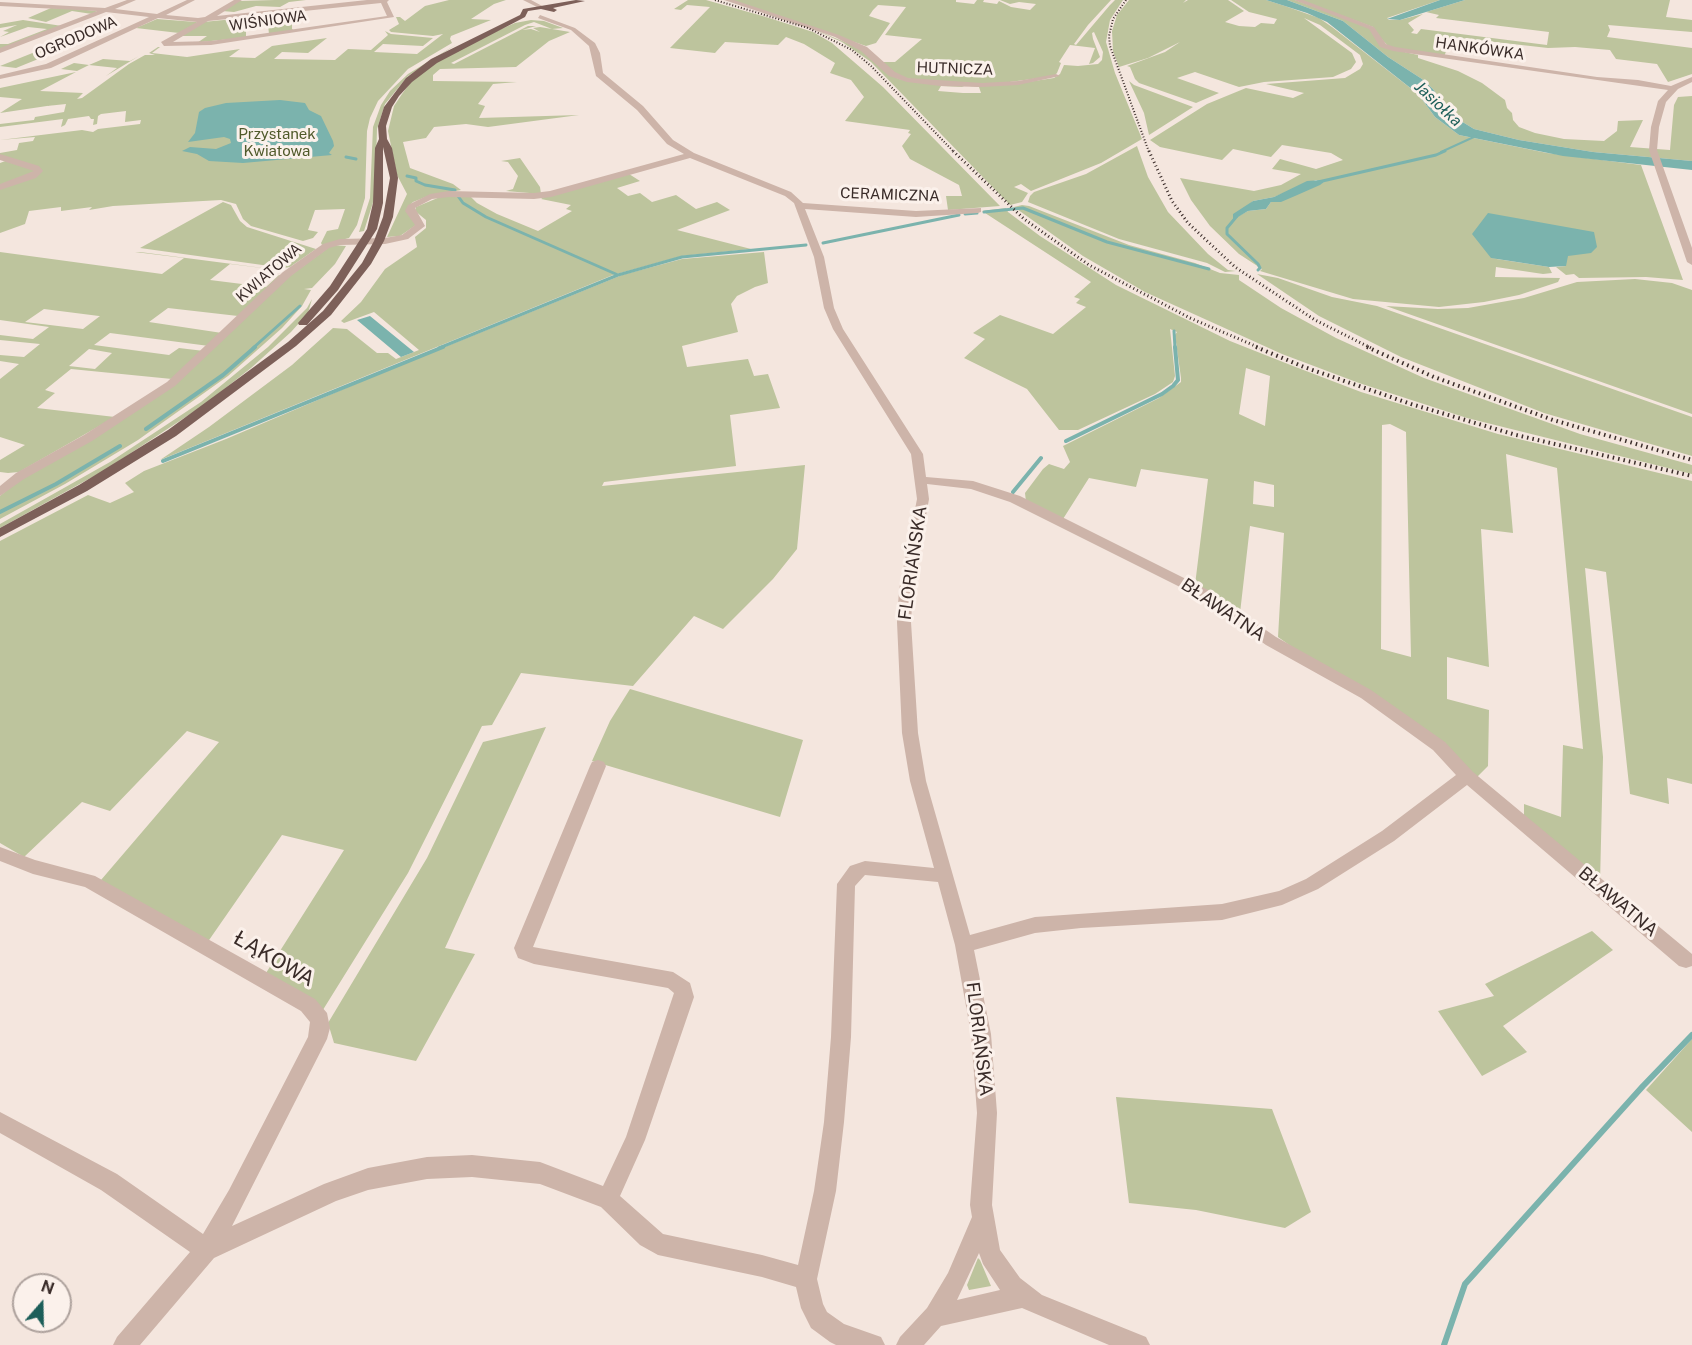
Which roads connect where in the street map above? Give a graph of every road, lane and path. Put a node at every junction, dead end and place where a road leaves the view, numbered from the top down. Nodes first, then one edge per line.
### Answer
1 (133, 0) edge
2 (192, 0) edge
3 (238, 0) edge
4 (384, 0) edge
5 (525, 0) edge
6 (583, 0) edge
7 (727, 0) edge
8 (1297, 0) edge
9 (0, 4) edge
10 (543, 7) junction
11 (107, 10) junction
12 (531, 14) junction
13 (555, 16) junction
14 (157, 17) junction
15 (204, 20) junction
16 (0, 51) edge
17 (1056, 76) dead end
18 (0, 77) edge
19 (1692, 79) edge
20 (1673, 89) junction
21 (383, 139) junction
22 (691, 155) junction
23 (0, 157) edge
24 (0, 187) edge
25 (800, 206) junction
26 (978, 210) dead end
27 (366, 241) junction
28 (379, 241) junction
29 (1692, 262) edge
30 (263, 364) junction
31 (921, 480) junction
32 (0, 492) edge
33 (0, 533) edge
34 (598, 766) dead end
35 (1467, 776) junction
36 (0, 854) edge
37 (946, 876) junction
38 (964, 945) junction
39 (1686, 960) dead end
40 (0, 1122) edge
41 (608, 1199) junction
42 (982, 1220) junction
43 (206, 1250) junction
44 (806, 1279) junction
45 (1025, 1296) junction
46 (935, 1316) junction
47 (125, 1345) edge
48 (873, 1345) edge
49 (908, 1345) edge
50 (1138, 1345) edge

1 - 11 street
2 - 14 street, OGRODOWA
3 - 15 street
4 - 15 street
4 - 15 street, WIŚNIOWA
5 - 10 street
5 - 12 street
6 - 10 main road
6 - 13 main road
7 - 17 street, HUTNICZA
8 - 20 street, HANKÓWKA
9 - 11 street
10 - 12 main road
10 - 13 main road
11 - 14 street
11 - 16 street
12 - 13 street
12 - 13 main road
12 - 21 main road
13 - 22 street
14 - 15 street
14 - 18 street, OGRODOWA
19 - 20 street
20 - 29 street
21 - 27 main road
21 - 28 main road
22 - 25 street
22 - 28 street, KWIATOWA
23 - 24 street
25 - 26 street, CERAMICZNA
25 - 31 street, FLORIAŃSKA
27 - 28 street, KWIATOWA
27 - 30 main road
27 - 32 street, KWIATOWA
28 - 30 main road
30 - 33 main road
31 - 35 street, BŁAWATNA
31 - 37 street, FLORIAŃSKA
34 - 41 street
35 - 38 street
35 - 39 street, BŁAWATNA
36 - 43 street, ŁĄKOWA
37 - 38 street, FLORIAŃSKA
37 - 44 street
38 - 42 street, FLORIAŃSKA
40 - 43 street
41 - 43 street
41 - 44 street
42 - 45 street, FLORIAŃSKA
42 - 46 street, FLORIAŃSKA
43 - 47 street, ŁĄKOWA
44 - 48 street
45 - 46 street
45 - 50 street, FLORIAŃSKA
46 - 49 street, FLORIAŃSKA

